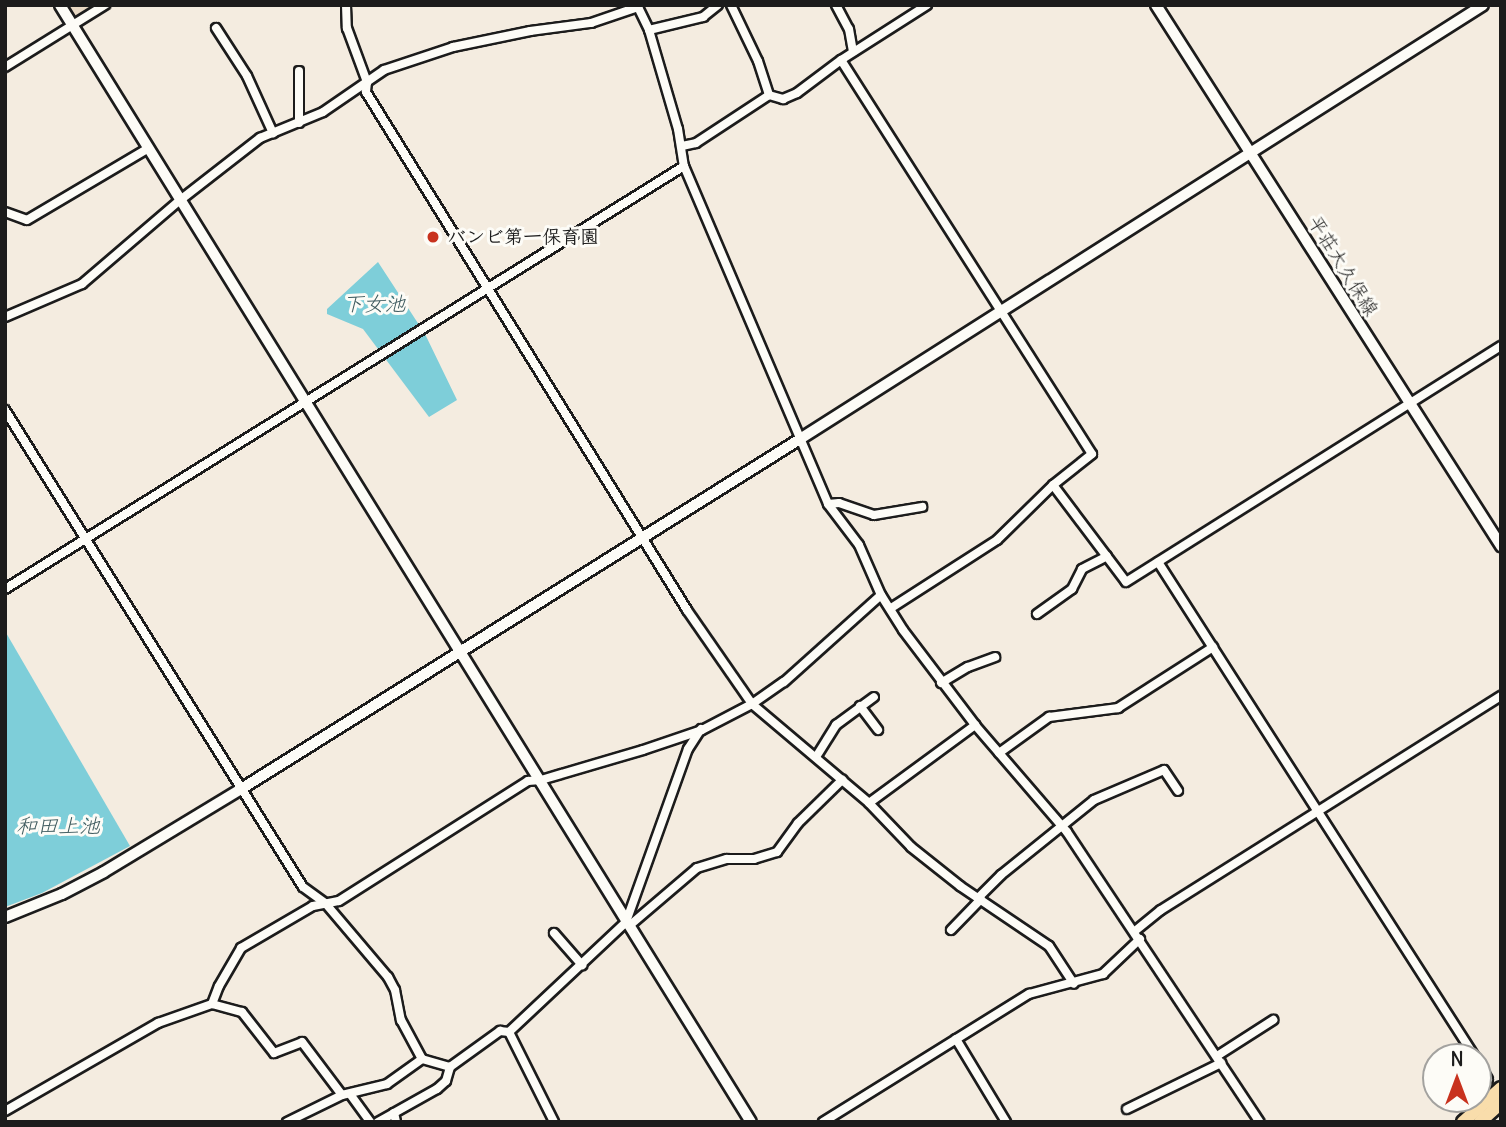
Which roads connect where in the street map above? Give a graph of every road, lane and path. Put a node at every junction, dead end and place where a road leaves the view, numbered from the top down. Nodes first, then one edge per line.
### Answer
1 (60, 5) edge
2 (105, 5) edge
3 (346, 5) edge
4 (718, 5) edge
5 (731, 5) edge
6 (836, 5) edge
7 (927, 5) edge
8 (1156, 5) edge
9 (1483, 5) edge
10 (638, 6) edge
11 (72, 25) junction
12 (216, 29) dead end
13 (649, 30) junction
14 (853, 52) junction
15 (841, 60) junction
16 (5, 67) edge
17 (299, 71) dead end
18 (366, 82) junction
19 (769, 95) junction
20 (299, 123) junction
21 (273, 133) junction
22 (682, 146) junction
23 (147, 149) junction
24 (1251, 152) junction
25 (684, 166) junction
26 (179, 201) junction
27 (5, 212) edge
28 (488, 287) junction
29 (1001, 312) junction
30 (5, 317) edge
31 (1501, 346) edge
32 (302, 401) junction
33 (1409, 404) junction
34 (5, 410) edge
35 (800, 439) junction
36 (1053, 485) junction
37 (828, 504) junction
38 (922, 507) dead end
39 (643, 536) junction
40 (86, 539) junction
41 (1501, 546) edge
42 (1107, 556) junction
43 (1158, 562) junction
44 (5, 589) edge
45 (881, 595) junction
46 (891, 608) junction
47 (1037, 614) dead end
48 (1213, 647) junction
49 (459, 650) junction
50 (995, 657) dead end
51 (941, 683) junction
52 (1501, 696) edge
53 (874, 697) dead end
54 (751, 704) junction
55 (860, 706) junction
56 (975, 725) junction
57 (701, 729) junction
58 (878, 730) dead end
59 (999, 754) junction
60 (816, 757) junction
61 (541, 780) junction
62 (842, 780) junction
63 (241, 789) junction
64 (1178, 791) dead end
65 (869, 803) junction
66 (1317, 811) junction
67 (1063, 828) junction
68 (980, 898) junction
69 (326, 904) junction
70 (5, 917) edge
71 (628, 924) junction
72 (951, 930) dead end
73 (554, 933) dead end
74 (1137, 935) junction
75 (582, 965) junction
76 (1074, 984) junction
77 (212, 1004) junction
78 (1273, 1020) dead end
79 (509, 1032) junction
80 (956, 1039) junction
81 (1466, 1043) edge
82 (422, 1059) junction
83 (1219, 1059) junction
84 (450, 1068) junction
85 (1501, 1087) edge
86 (346, 1095) junction
87 (1501, 1103) edge
88 (1127, 1109) dead end
89 (5, 1111) edge
90 (395, 1117) edge
91 (287, 1122) edge
92 (370, 1122) edge
93 (378, 1122) edge
94 (553, 1122) edge
95 (751, 1122) edge
96 (823, 1122) edge
97 (1006, 1122) edge
98 (1260, 1122) edge
99 (1463, 1122) edge
100 (1480, 1122) edge

1 - 11 street
2 - 11 street
3 - 18 street
4 - 13 street
5 - 19 street
6 - 14 street
7 - 14 street
8 - 24 main road, 平荘大久保線
9 - 24 street
10 - 13 street
10 - 18 street
11 - 16 street
11 - 23 street
12 - 21 street
13 - 22 street
14 - 15 street
15 - 19 street
15 - 29 street
17 - 20 street
18 - 20 street
18 - 28 street
19 - 22 street
20 - 21 street
21 - 26 street
22 - 25 street
23 - 26 street
23 - 27 street
24 - 29 street
24 - 33 main road, 平荘大久保線
25 - 28 street
25 - 35 street
26 - 30 street
26 - 32 street
28 - 32 street
28 - 39 street
29 - 35 street
29 - 36 street
31 - 33 street
32 - 40 street
32 - 49 street
33 - 41 main road, 平荘大久保線
33 - 43 street
34 - 40 street
35 - 37 street
35 - 39 street
36 - 42 street
36 - 46 street
37 - 38 street
37 - 45 street
39 - 49 street
39 - 54 street
40 - 44 street
40 - 63 street
42 - 43 street
42 - 47 street
43 - 48 street
45 - 46 street
45 - 54 street
46 - 51 street
48 - 59 street
48 - 66 street
49 - 61 street
49 - 63 street
50 - 51 street
51 - 56 street
52 - 66 street
53 - 55 street
54 - 57 street
54 - 60 street
55 - 58 street
55 - 60 street
56 - 59 street
56 - 65 street
57 - 61 street
57 - 71 street
59 - 67 street
60 - 62 street
61 - 69 street
61 - 71 street
62 - 65 street
62 - 71 street
63 - 69 street
63 - 70 street
64 - 67 street
65 - 68 street
66 - 74 street
66 - 81 street
67 - 68 street
67 - 74 street
68 - 72 street
68 - 76 street
69 - 77 street
69 - 82 street
71 - 75 street
71 - 95 street
73 - 75 street
74 - 76 street
74 - 83 street
75 - 79 street
76 - 80 street
77 - 86 street
77 - 89 street
78 - 83 street
79 - 84 street
79 - 94 street
80 - 96 street
80 - 97 street
82 - 84 street
82 - 86 street
83 - 88 street
83 - 98 street
84 - 90 street
85 - 99 main road
86 - 91 street
86 - 92 street
87 - 100 main road
90 - 93 street

